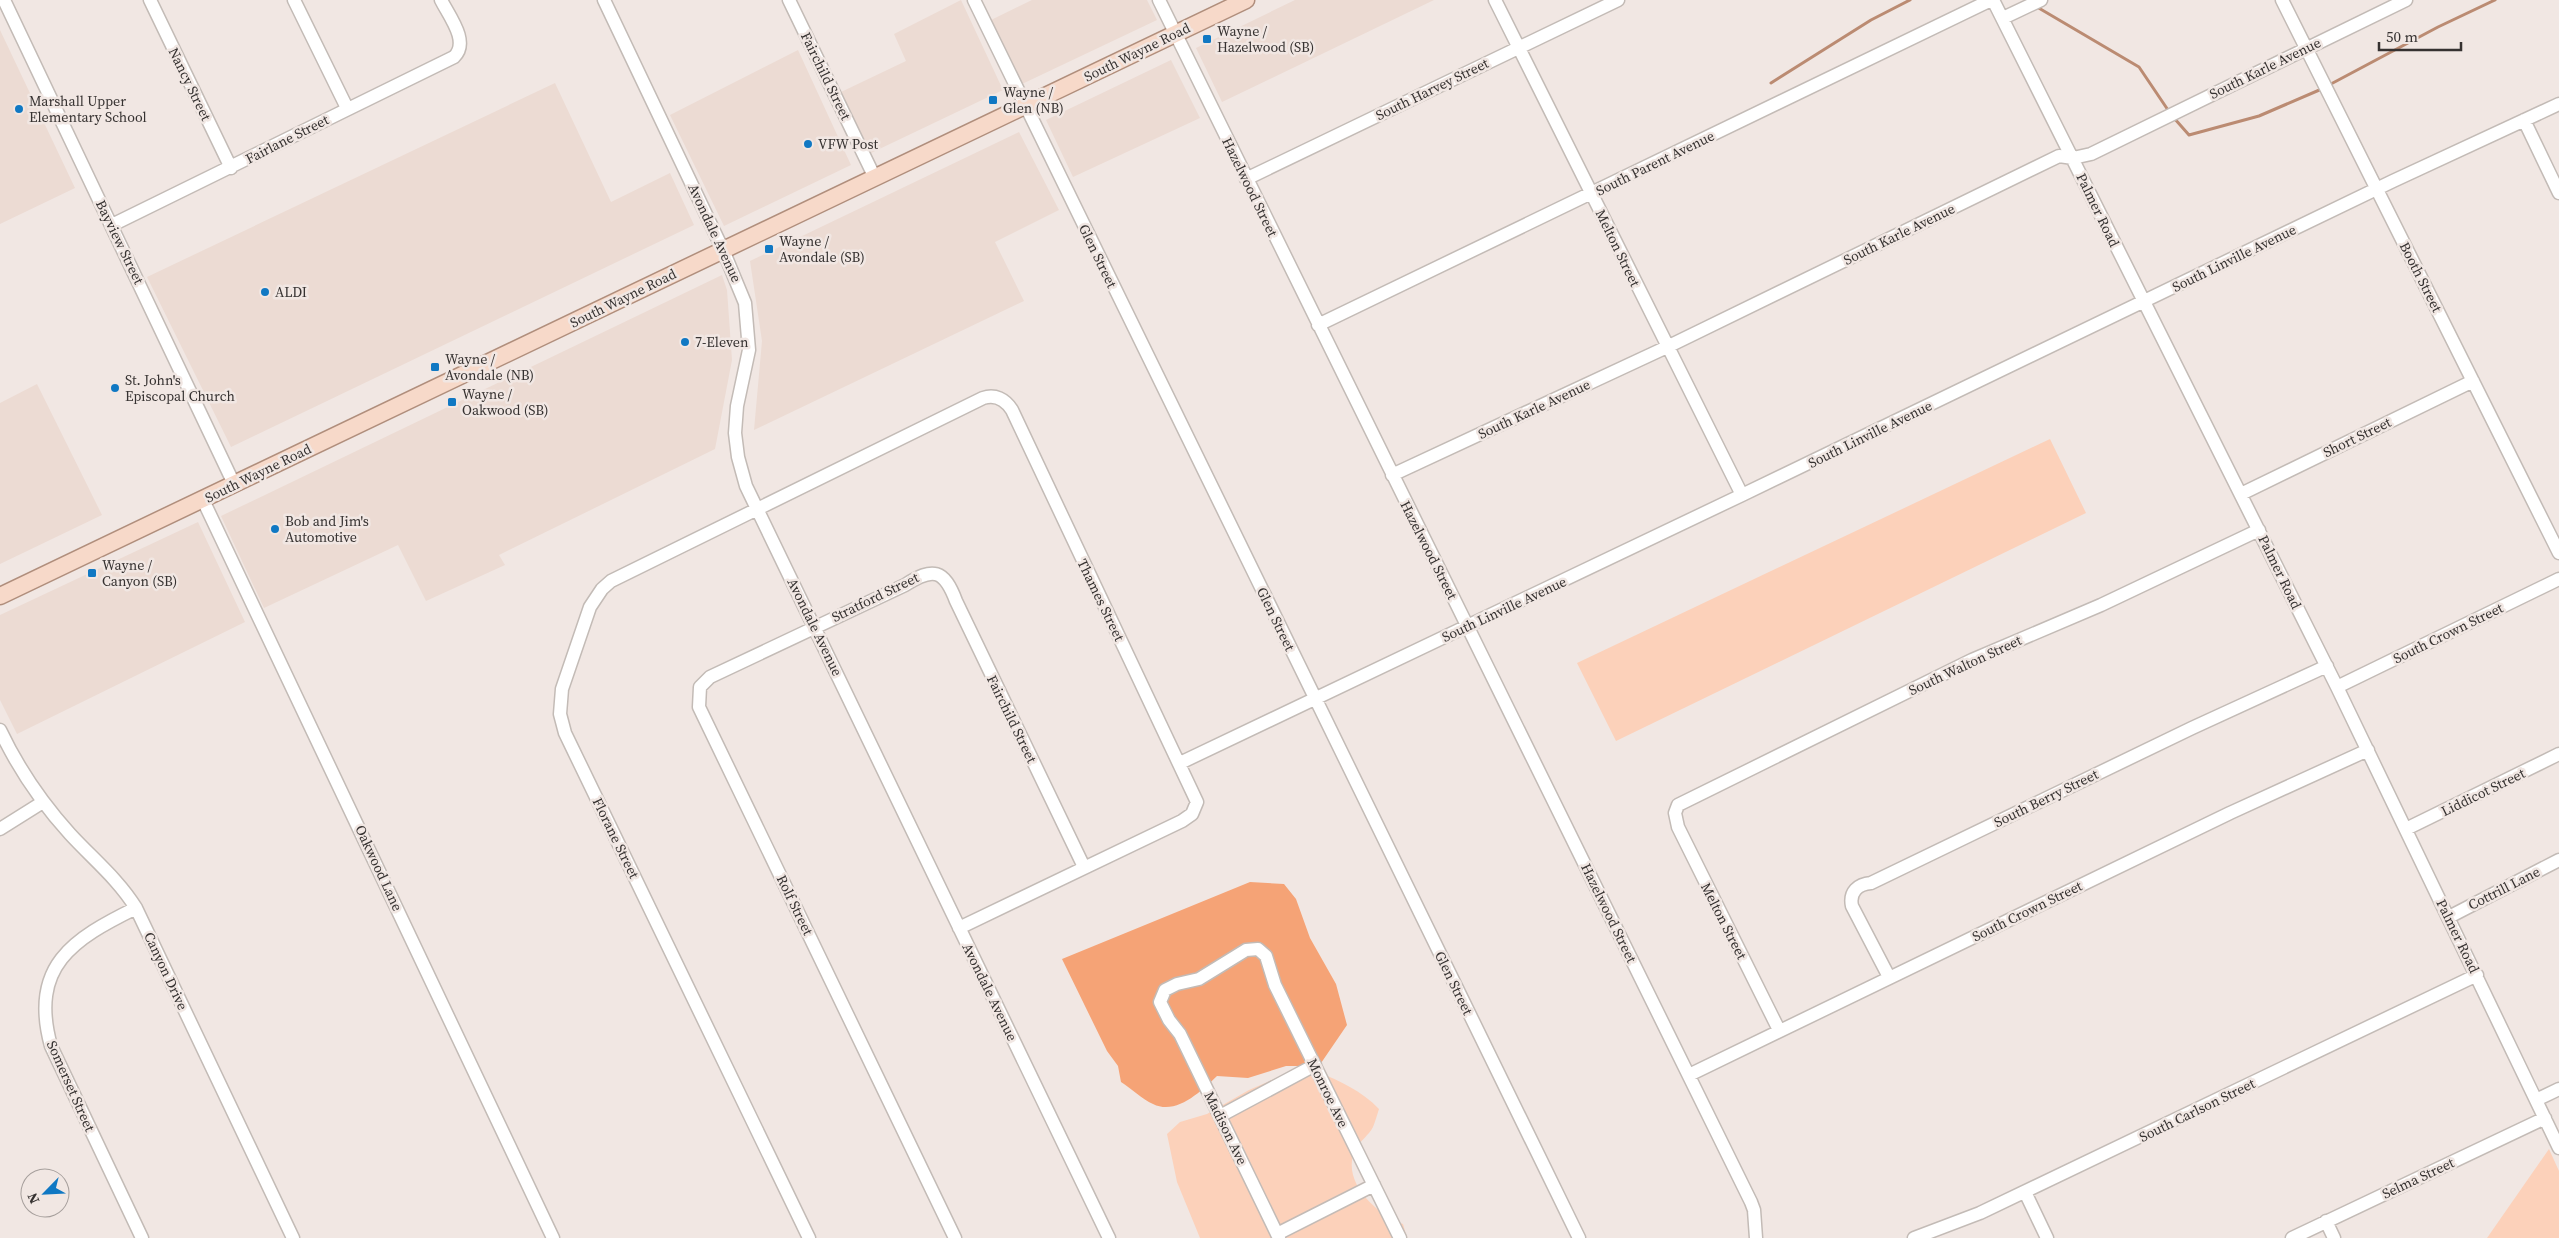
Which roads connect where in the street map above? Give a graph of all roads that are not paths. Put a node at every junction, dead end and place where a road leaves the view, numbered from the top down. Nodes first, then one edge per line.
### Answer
1 (4, 0) edge
2 (150, 0) edge
3 (294, 0) edge
4 (441, 0) edge
5 (604, 0) edge
6 (789, 0) edge
7 (974, 0) edge
8 (1159, 0) edge
9 (1246, 0) edge
10 (1496, 0) edge
11 (1618, 0) edge
12 (1992, 0) edge
13 (2041, 0) edge
14 (2282, 0) edge
15 (2406, 0) edge
16 (2002, 18) junction
17 (1175, 34) junction
18 (1519, 48) junction
19 (2306, 48) junction
20 (2559, 104) edge
21 (1025, 106) junction
22 (347, 108) junction
23 (2524, 120) junction
24 (2073, 158) junction
25 (230, 168) junction
26 (875, 178) junction
27 (1246, 179) junction
28 (2377, 189) junction
29 (2559, 193) edge
30 (1592, 194) junction
31 (112, 225) junction
32 (724, 250) junction
33 (2144, 302) junction
34 (1318, 325) junction
35 (1668, 347) junction
36 (2473, 381) junction
37 (1392, 475) junction
38 (234, 484) junction
39 (2241, 494) junction
40 (1742, 495) junction
41 (203, 500) junction
42 (758, 510) junction
43 (2259, 530) junction
44 (2559, 553) edge
45 (938, 574) joint
46 (2559, 579) edge
47 (0, 596) edge
48 (1467, 626) junction
49 (814, 627) junction
50 (2327, 666) junction
51 (2337, 687) junction
52 (1315, 699) junction
53 (0, 730) edge
54 (2368, 750) junction
55 (2559, 754) edge
56 (1180, 763) junction
57 (43, 802) junction
58 (1676, 810) joint
59 (0, 829) edge
60 (2406, 829) junction
61 (2559, 860) edge
62 (1084, 868) junction
63 (136, 908) junction
64 (2449, 916) junction
65 (959, 928) junction
66 (1258, 949) joint
67 (2477, 975) junction
68 (1889, 977) junction
69 (1779, 1030) junction
70 (1314, 1065) junction
71 (1689, 1075) junction
72 (2559, 1089) edge
73 (2536, 1100) junction
74 (1220, 1116) junction
75 (2545, 1118) junction
76 (2559, 1148) edge
77 (1374, 1185) junction
78 (2025, 1192) junction
79 (2326, 1221) junction
80 (1278, 1236) edge
81 (142, 1238) edge
82 (293, 1238) edge
83 (553, 1238) edge
84 (809, 1238) edge
85 (955, 1238) edge
86 (1109, 1238) edge
87 (1400, 1238) edge
88 (1579, 1238) edge
89 (1756, 1238) edge
90 (1914, 1238) edge
91 (2047, 1238) edge
92 (2292, 1238) edge
93 (2334, 1238) edge

1 - 31 street, Bayview Street
2 - 25 street, Nancy Street
3 - 22 street
4 - 22 street, Fairlane Street
5 - 32 street, Avondale Avenue
6 - 26 street, Fairchild Street
7 - 21 street, Glen Street
8 - 17 street, Hazelwood Street
9 - 17 main road, South Wayne Road
10 - 18 street, Melton Street
11 - 18 street, South Harvey Street
12 - 16 street, Palmer Road
12 - 30 street, South Parent Avenue
13 - 16 street
14 - 19 street, Booth Street
15 - 19 street, South Karle Avenue
16 - 24 street, Palmer Road
17 - 21 main road, South Wayne Road
17 - 27 street, Hazelwood Street
18 - 27 street, South Harvey Street
18 - 30 street, Melton Street
19 - 24 street, South Karle Avenue
19 - 28 street, Booth Street
20 - 23 street, South Linville Avenue
21 - 26 main road, South Wayne Road
21 - 52 street, Glen Street
22 - 25 street, Fairlane Street
23 - 28 street, South Linville Avenue
23 - 29 street
24 - 33 street, Palmer Road
24 - 35 street, South Karle Avenue
25 - 31 street, Fairlane Street
26 - 32 main road, South Wayne Road
27 - 34 street, Hazelwood Street
28 - 33 street, South Linville Avenue
28 - 36 street, Booth Street
30 - 34 street, South Parent Avenue
30 - 35 street, Melton Street
31 - 38 street, Bayview Street
32 - 38 main road, South Wayne Road
32 - 42 street, Avondale Avenue
33 - 39 street, Palmer Road
33 - 40 street, South Linville Avenue
34 - 37 street, Hazelwood Street
35 - 37 street, South Karle Avenue
35 - 40 street, Melton Street
36 - 39 street, Short Street
36 - 44 street, Booth Street
37 - 48 street, Hazelwood Street
38 - 41 main road, South Wayne Road
39 - 43 street, Palmer Road
40 - 48 street, South Linville Avenue
41 - 47 main road, South Wayne Road
41 - 83 street, Oakwood Lane
42 - 49 street, Avondale Avenue
42 - 56 street, Thames Street
42 - 84 street, Florane Street
43 - 50 street, Palmer Road
43 - 58 street, South Walton Street
45 - 49 street, Stratford Street
45 - 62 street, Fairchild Street
46 - 51 street, South Crown Street
48 - 52 street, South Linville Avenue
48 - 71 street, Hazelwood Street
49 - 65 street, Avondale Avenue
49 - 85 street, Rolf Street
50 - 51 street, Palmer Road
50 - 68 street, South Berry Street
51 - 54 street, Palmer Road
52 - 56 street, South Linville Avenue
52 - 88 street, Glen Street
53 - 57 street, Canyon Drive
54 - 60 street, Palmer Road
54 - 68 street, South Crown Street
55 - 60 street, Liddicot Street
56 - 62 street, Thames Street
57 - 59 street
57 - 63 street, Canyon Drive
58 - 69 street, Melton Street
60 - 64 street, Palmer Road
61 - 64 street, Cottrill Lane
62 - 65 street, Thames Street
63 - 81 street, Somerset Street
63 - 82 street, Canyon Drive
64 - 67 street, Palmer Road
65 - 86 street, Avondale Avenue
66 - 70 street, Monroe Ave
66 - 74 street, Madison Ave
67 - 73 street, Palmer Road
67 - 78 street, South Carlson Street
68 - 69 street, South Crown Street
69 - 71 street, South Crown Street
70 - 74 street
70 - 77 street, Monroe Ave
71 - 89 street, Hazelwood Street
72 - 73 street
73 - 75 street, Palmer Road
74 - 80 street, Madison Ave
75 - 76 street, Palmer Road
75 - 79 street, Selma Street
77 - 80 street
77 - 87 street, Monroe Ave
78 - 90 street, South Carlson Street
78 - 91 street
79 - 92 street, Selma Street
79 - 93 street

